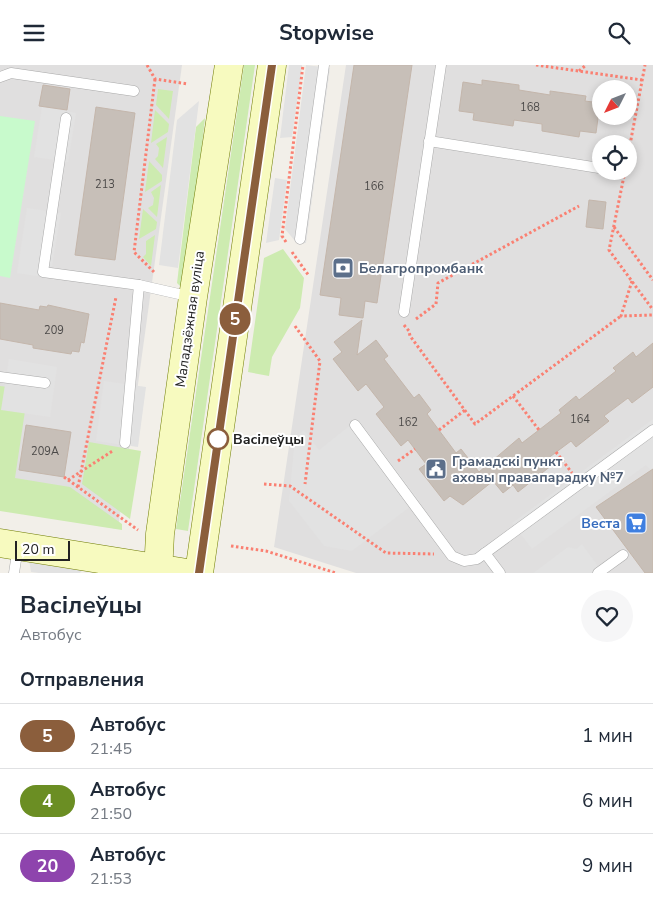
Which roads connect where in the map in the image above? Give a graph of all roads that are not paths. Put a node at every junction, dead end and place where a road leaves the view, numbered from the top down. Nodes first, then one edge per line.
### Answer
1 (229, 65) edge
2 (272, 65) edge
3 (324, 65) edge
4 (441, 65) edge
5 (0, 77) edge
6 (134, 91) dead end
7 (66, 118) dead end
8 (429, 141) junction
9 (592, 167) edge
10 (300, 239) dead end
11 (139, 285) junction
12 (193, 297) junction
13 (402, 315) road end
14 (0, 377) edge
15 (45, 383) dead end
16 (354, 425) dead end
17 (653, 430) edge
18 (125, 443) road end
19 (9, 544) edge
20 (485, 553) junction
21 (623, 555) dead end
22 (158, 571) edge
23 (14, 573) edge
24 (187, 573) edge
25 (199, 573) edge
26 (500, 573) edge
27 (598, 573) edge

1 - 12 main road, Маладзёжная вуліца
2 - 25 main road
3 - 10 lane
4 - 8 lane
5 - 6 lane
7 - 11 lane
8 - 9 lane
8 - 13 lane
11 - 12 lane
11 - 18 lane
12 - 22 main road, Маладзёжная вуліца
14 - 15 lane
16 - 20 lane
17 - 20 lane
19 - 22 main road
19 - 23 lane
20 - 26 lane
21 - 27 lane
22 - 24 main road

